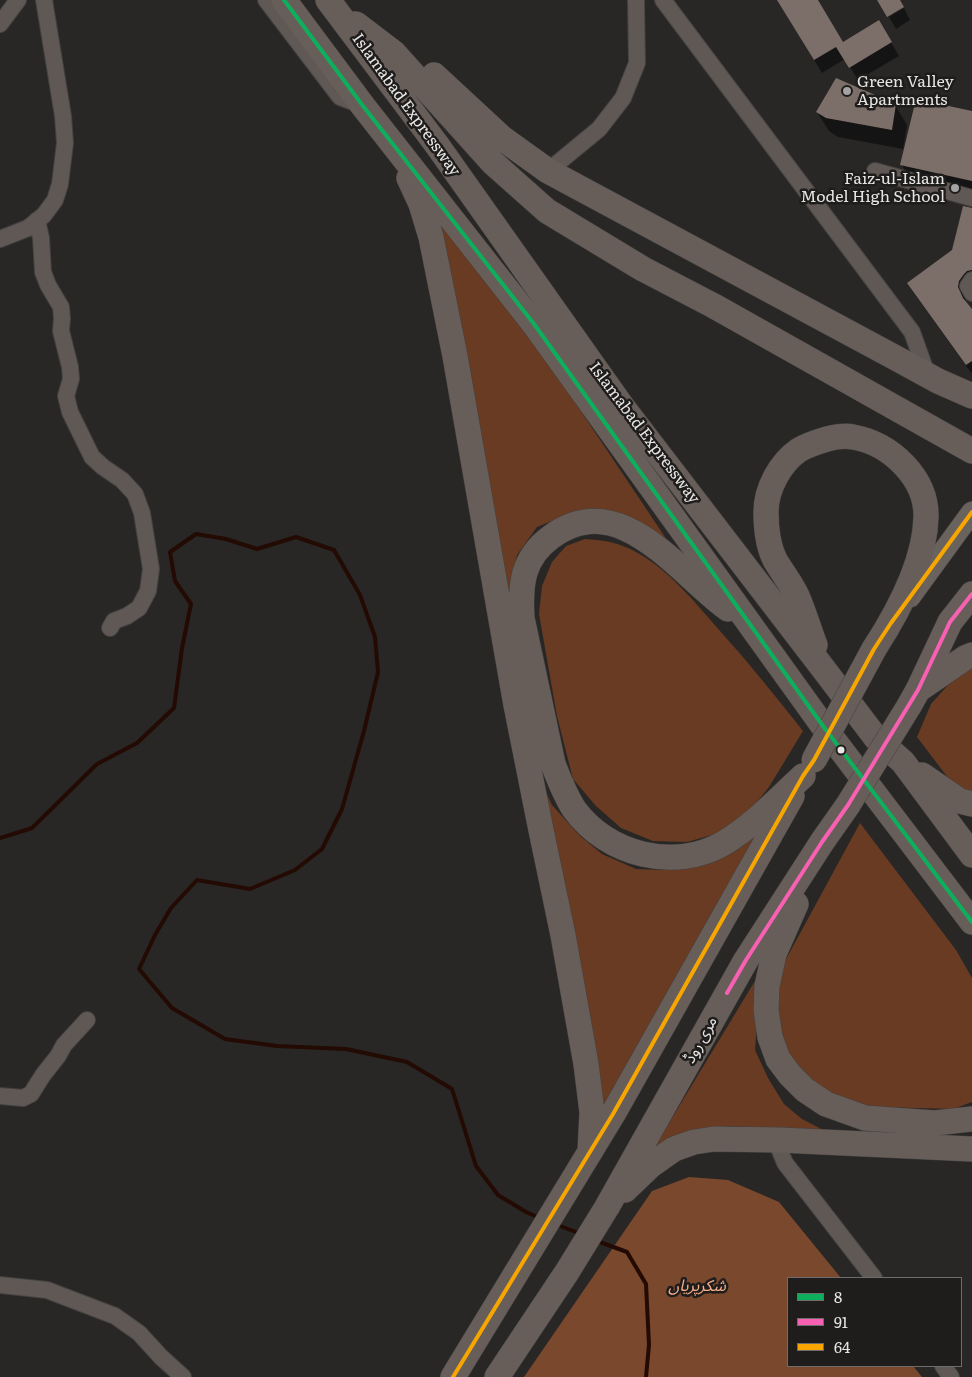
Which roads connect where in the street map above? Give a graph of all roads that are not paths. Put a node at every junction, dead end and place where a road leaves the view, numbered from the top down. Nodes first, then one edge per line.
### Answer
1 (18, 0) edge
2 (44, 0) edge
3 (266, 0) edge
4 (284, 0) edge
5 (636, 0) edge
6 (663, 0) edge
7 (332, 2) edge
8 (0, 24) edge
9 (364, 106) junction
10 (399, 150) junction
11 (875, 170) dead end
12 (548, 171) junction
13 (972, 198) edge
14 (37, 220) junction
15 (0, 239) edge
16 (972, 280) edge
17 (972, 293) edge
18 (927, 374) junction
19 (972, 396) edge
20 (972, 451) edge
21 (972, 512) edge
22 (972, 580) edge
23 (972, 594) edge
24 (950, 622) junction
25 (891, 623) junction
26 (751, 624) junction
27 (110, 628) dead end
28 (972, 655) edge
29 (822, 667) junction
30 (914, 698) junction
31 (903, 762) junction
32 (809, 768) junction
33 (972, 804) edge
34 (822, 842) junction
35 (972, 855) edge
36 (955, 901) junction
37 (972, 922) edge
38 (972, 936) edge
39 (87, 1020) dead end
40 (0, 1096) edge
41 (972, 1119) edge
42 (780, 1140) junction
43 (972, 1149) edge
44 (590, 1152) junction
45 (609, 1203) junction
46 (873, 1277) edge
47 (0, 1285) edge
48 (183, 1377) edge
49 (453, 1377) edge
50 (497, 1377) edge

1 - 8 street
2 - 14 street
3 - 9 street
4 - 9 highway, Islamabad Expressway
5 - 12 street
6 - 18 street
7 - 12 highway
7 - 20 highway
7 - 29 highway, Islamabad Expressway
9 - 10 highway, Islamabad Expressway
10 - 26 highway, Islamabad Expressway
10 - 44 highway
11 - 13 street
12 - 18 highway
14 - 15 street
14 - 27 street
16 - 17 street
18 - 19 highway
21 - 25 main road
22 - 24 main road
23 - 24 highway, مری روڈ
24 - 30 highway, مری روڈ
25 - 29 highway
25 - 32 highway, bridge
26 - 32 highway
26 - 36 highway, Islamabad Expressway
28 - 30 highway
29 - 31 highway, Islamabad Expressway
30 - 34 highway, مری روڈ, bridge
31 - 33 highway
31 - 35 highway, Islamabad Expressway
32 - 44 highway
34 - 41 highway
34 - 45 highway, مری روڈ
36 - 37 highway, Islamabad Expressway
36 - 38 highway
39 - 40 street
42 - 43 highway
42 - 45 highway
42 - 46 street
44 - 49 highway
45 - 50 highway, مری روڈ
47 - 48 street

